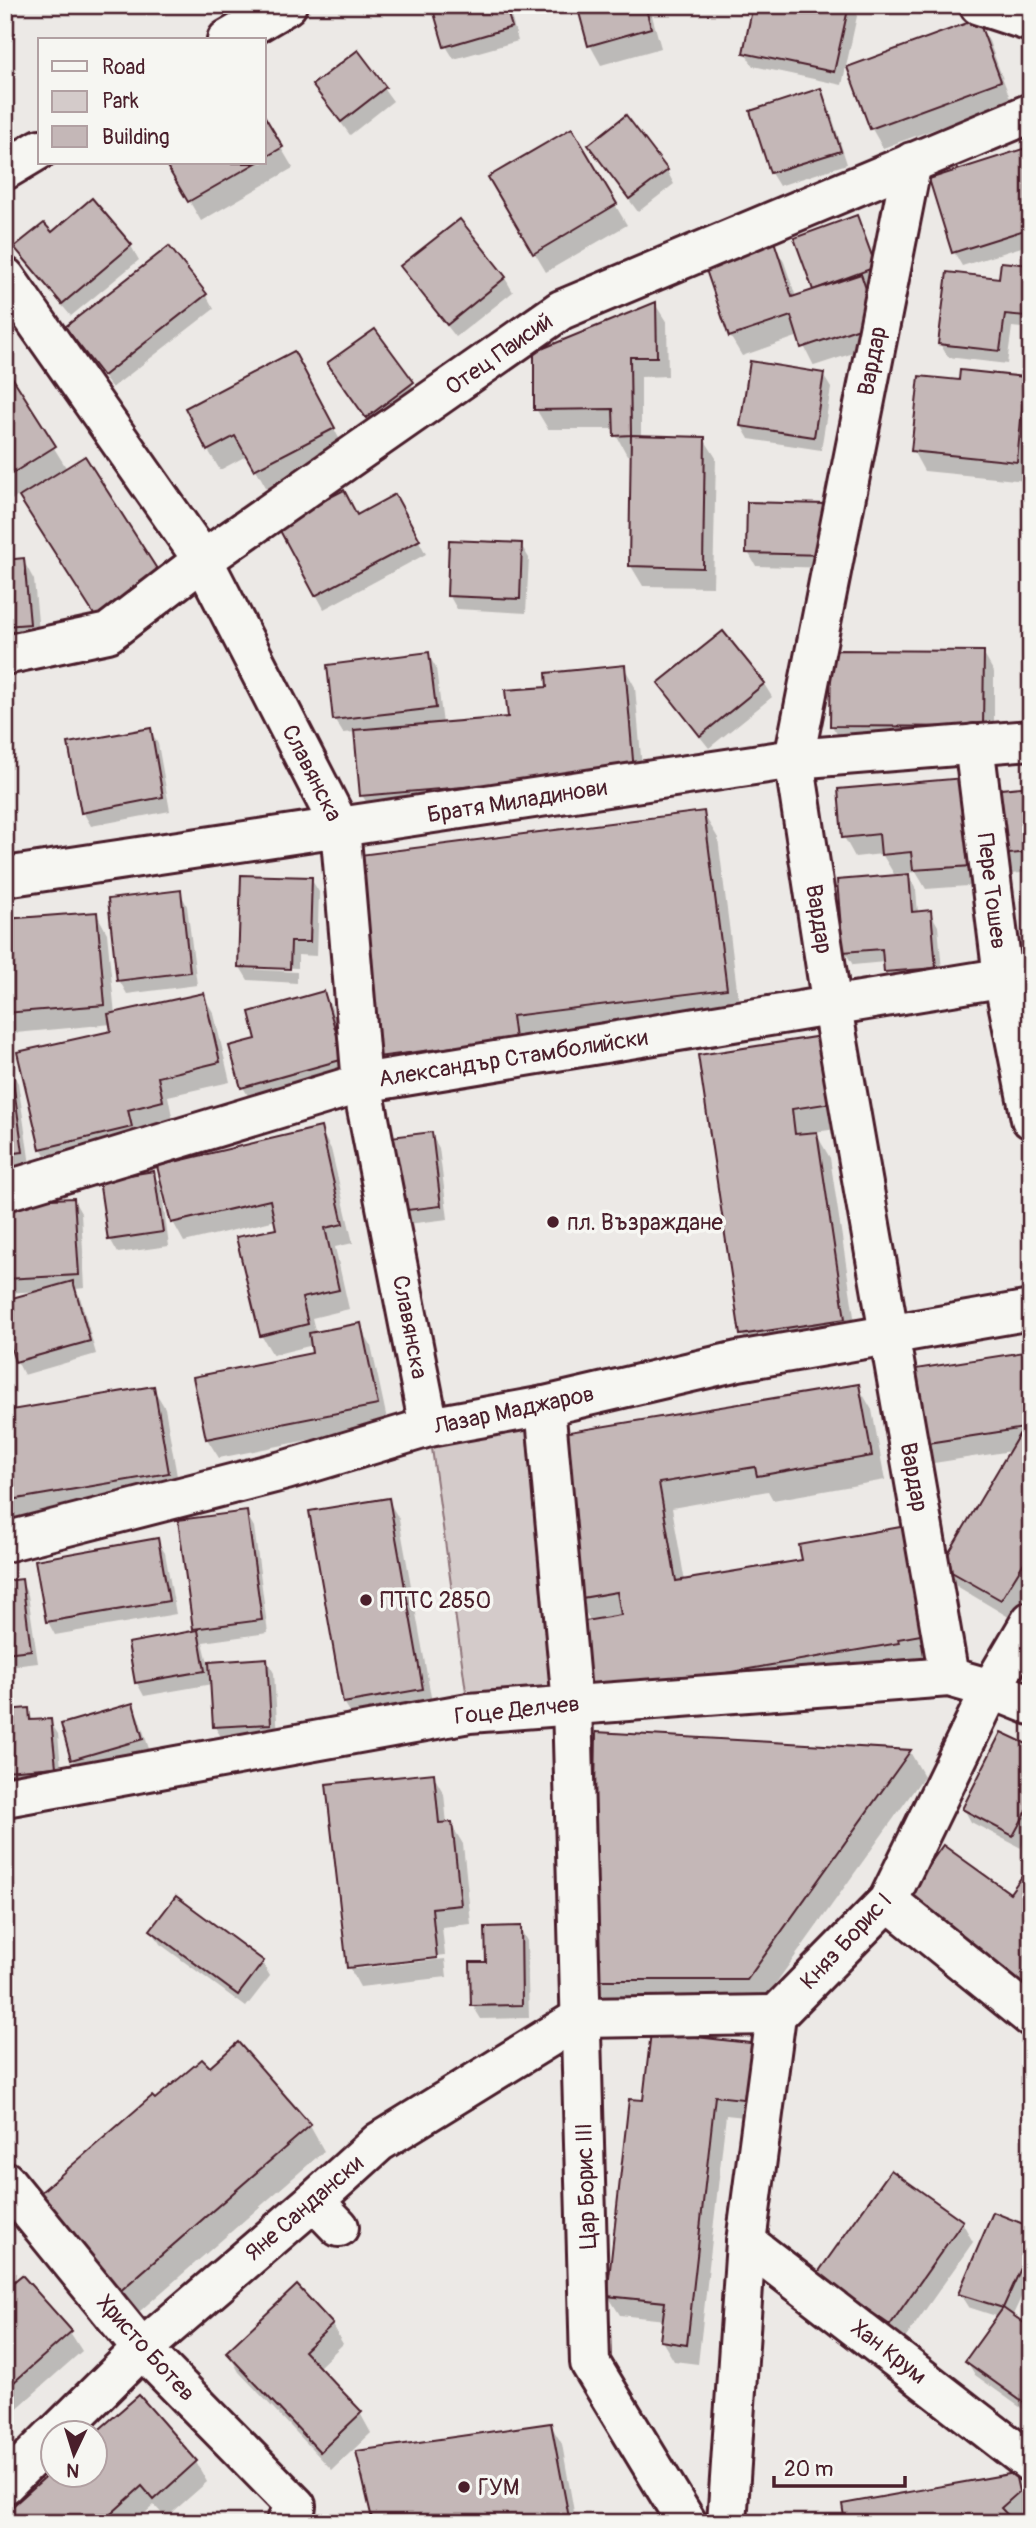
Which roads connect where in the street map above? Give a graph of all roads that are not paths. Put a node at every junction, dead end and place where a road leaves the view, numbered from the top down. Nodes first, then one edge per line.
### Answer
1 (979, 5) edge
2 (285, 6) edge
3 (1031, 22) edge
4 (231, 38) edge
5 (1031, 113) edge
6 (38, 150) edge
7 (912, 162) junction
8 (5, 170) edge
9 (5, 277) edge
10 (203, 560) junction
11 (5, 655) edge
12 (1031, 740) edge
13 (974, 744) junction
14 (794, 759) junction
15 (340, 827) junction
16 (5, 877) edge
17 (1017, 975) edge
18 (832, 1007) junction
19 (362, 1083) junction
20 (1031, 1119) edge
21 (5, 1191) edge
22 (1031, 1310) edge
23 (889, 1334) junction
24 (545, 1406) junction
25 (429, 1427) junction
26 (5, 1542) edge
27 (1031, 1620) edge
28 (949, 1677) junction
29 (991, 1689) junction
30 (572, 1704) junction
31 (1031, 1705) edge
32 (5, 1797) edge
33 (888, 1901) junction
34 (776, 2015) junction
35 (1031, 2017) edge
36 (580, 2018) junction
37 (5, 2181) edge
38 (746, 2242) junction
39 (142, 2349) junction
40 (69, 2420) edge
41 (38, 2451) edge
42 (1031, 2463) edge
43 (5, 2484) edge
44 (291, 2514) edge
45 (687, 2523) edge
46 (727, 2523) edge

1 - 3 street
2 - 4 street
5 - 7 street, Отец Паисий
6 - 8 street
7 - 10 street, Отец Паисий
7 - 14 street, Вардар
9 - 10 street, Славянска
10 - 11 street, Отец Паисий
10 - 15 street, Славянска
12 - 13 street, Братя Миладинови
13 - 14 street, Братя Миладинови
13 - 17 street, Пере Тошев
14 - 15 street, Братя Миладинови
14 - 18 street, Вардар
15 - 16 street, Братя Миладинови
15 - 19 street, Славянска
17 - 18 street, Александър Стамболийски
17 - 20 street, Пере Тошев
18 - 19 street, Александър Стамболийски
18 - 23 street, Вардар
19 - 21 street, Александър Стамболийски
19 - 25 street, Славянска
22 - 23 street, Лазар Маджаров
23 - 24 street, Лазар Маджаров
23 - 28 street, Вардар
24 - 25 street, Лазар Маджаров
24 - 30 street, Цар Борис III
25 - 26 street, Лазар Маджаров
27 - 29 street, Княз Борис I
28 - 29 street, Гоце Делчев
28 - 30 street, Гоце Делчев
29 - 31 street, Гоце Делчев
29 - 33 street, Княз Борис I
30 - 32 street, Гоце Делчев
30 - 36 street, Цар Борис III
33 - 34 street, Княз Борис I
33 - 35 street
34 - 36 street
34 - 38 street
36 - 39 street, Яне Сандански
36 - 45 street, Цар Борис III
37 - 39 street, Христо Ботев
38 - 42 street, Хан Крум
38 - 46 street
39 - 40 street, Яне Сандански
39 - 44 street, Христо Ботев
41 - 43 street, Яне Сандански

